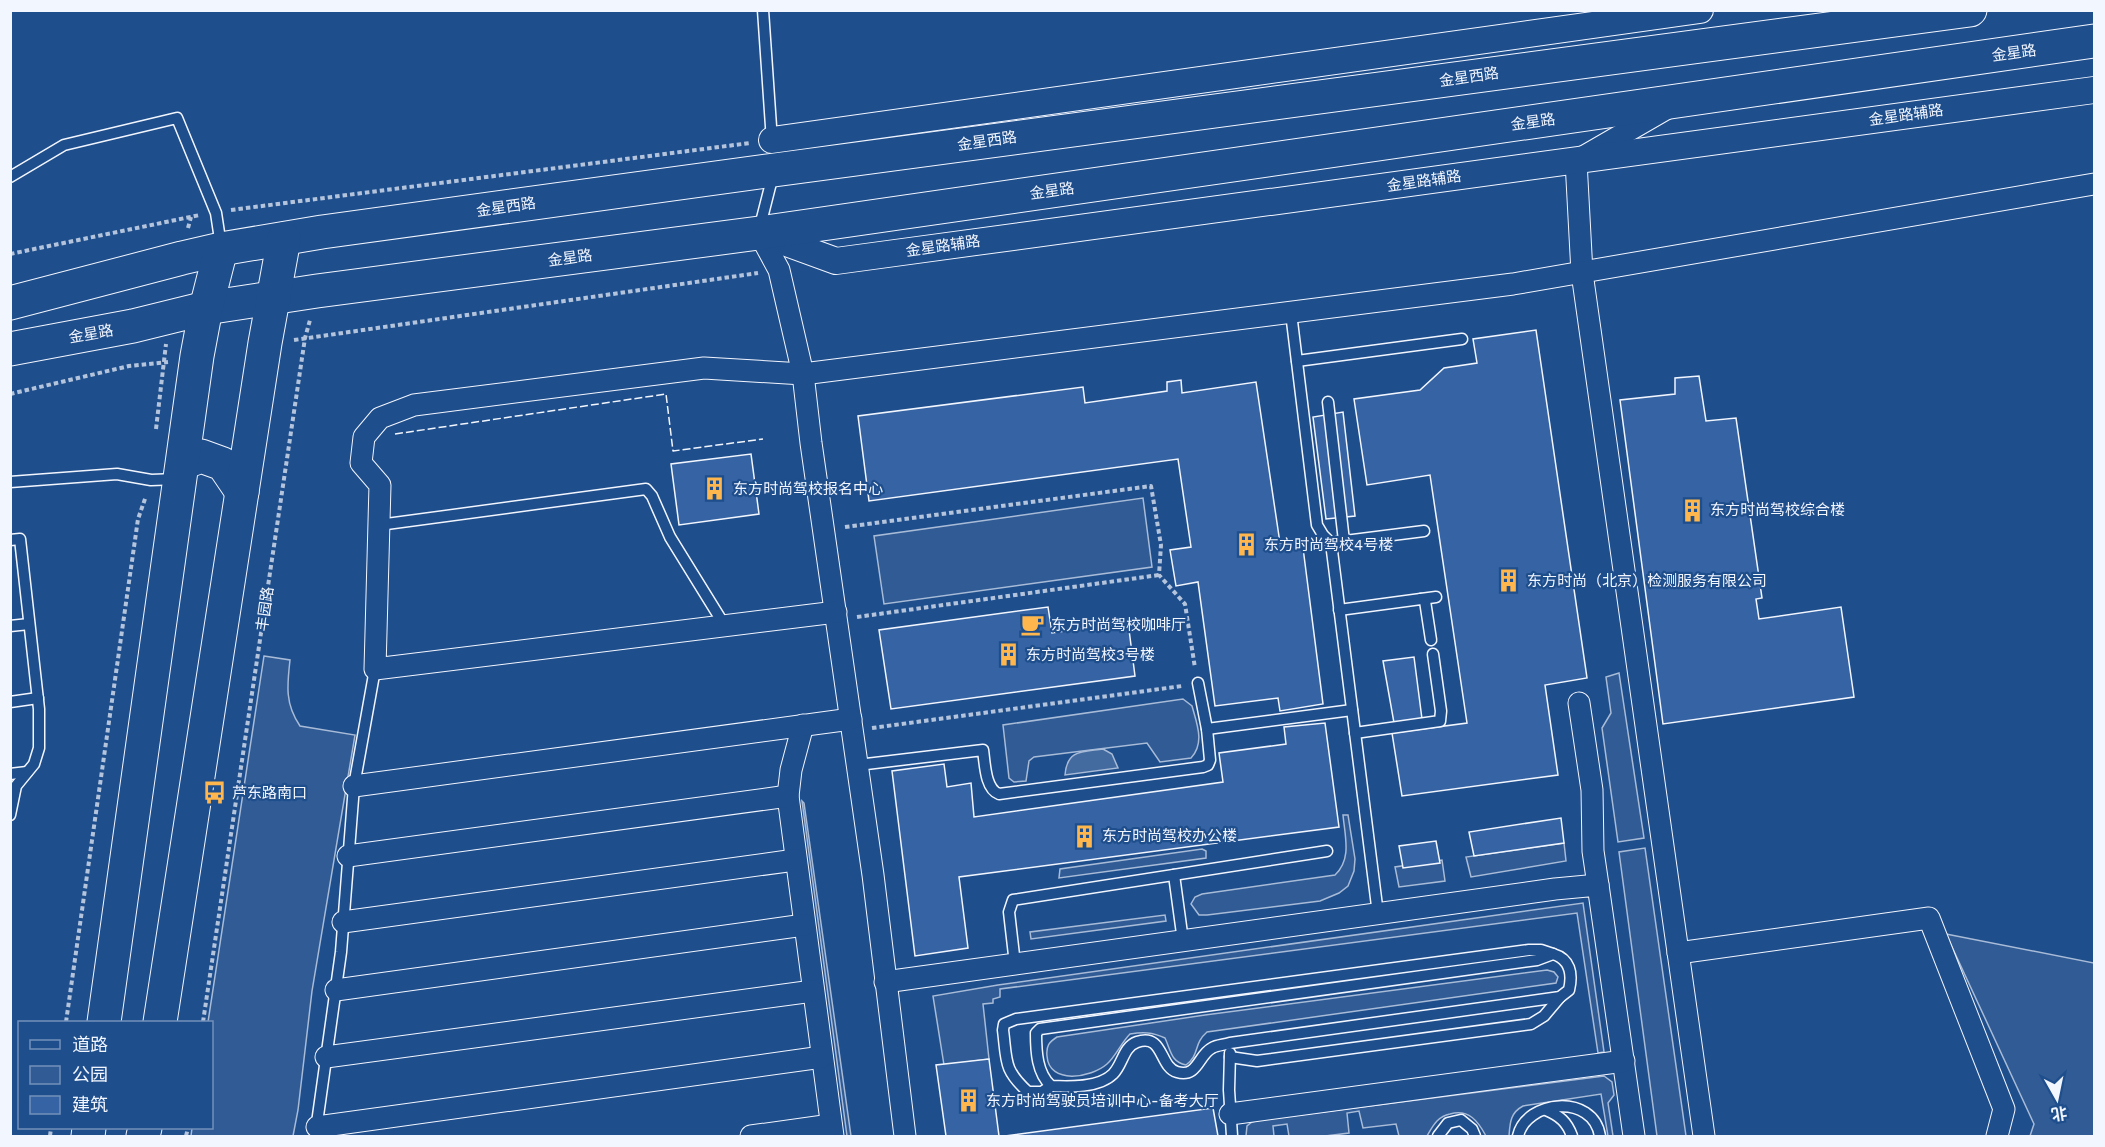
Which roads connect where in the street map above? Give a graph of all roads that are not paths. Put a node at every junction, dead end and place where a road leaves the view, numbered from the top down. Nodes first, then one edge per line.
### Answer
1 (763, 10) edge
2 (1700, 10) edge
3 (1970, 10) edge
4 (2094, 41) edge
5 (2094, 90) edge
6 (1680, 101) junction
7 (773, 155) junction
8 (1576, 161) junction
9 (10, 177) edge
10 (2094, 184) edge
11 (759, 233) junction
12 (284, 239) junction
13 (221, 249) junction
14 (1582, 273) junction
15 (273, 298) junction
16 (10, 301) edge
17 (206, 308) junction
18 (1291, 313) junction
19 (1462, 339) dead end
20 (10, 349) edge
21 (1297, 361) junction
22 (803, 374) junction
23 (1328, 402) dead end
24 (171, 474) junction
25 (10, 482) edge
26 (242, 492) junction
27 (379, 525) junction
28 (1424, 531) dead end
29 (10, 540) edge
30 (1344, 541) junction
31 (1331, 543) junction
32 (1436, 597) dead end
33 (1421, 599) junction
34 (1339, 610) junction
35 (837, 616) junction
36 (29, 624) junction
37 (10, 626) edge
38 (725, 626) junction
39 (1431, 640) dead end
40 (1433, 654) dead end
41 (375, 669) junction
42 (1198, 683) road end
43 (38, 698) junction
44 (10, 702) edge
45 (1578, 703) dead end
46 (1352, 710) junction
47 (803, 725) junction
48 (852, 725) junction
49 (1207, 729) junction
50 (1355, 733) junction
51 (858, 765) junction
52 (27, 772) junction
53 (10, 774) edge
54 (354, 786) junction
55 (788, 796) junction
56 (10, 815) edge
57 (1327, 851) dead end
58 (348, 856) junction
59 (795, 860) junction
60 (1174, 875) junction
61 (1598, 885) junction
62 (1378, 914) junction
63 (343, 922) junction
64 (804, 925) junction
65 (1183, 941) junction
66 (1678, 953) junction
67 (1553, 954) junction
68 (1015, 964) junction
69 (885, 982) junction
70 (336, 990) junction
71 (813, 991) junction
72 (1560, 997) junction
73 (104, 1021) edge
74 (160, 1021) edge
75 (1230, 1043) junction
76 (822, 1057) junction
77 (1230, 1057) junction
78 (326, 1058) junction
79 (1624, 1061) junction
80 (1051, 1086) junction
81 (1545, 1109) junction
82 (1230, 1114) junction
83 (832, 1131) edge
84 (316, 1132) edge
85 (751, 1137) edge
86 (905, 1137) edge
87 (1232, 1137) edge
88 (1438, 1137) edge
89 (1475, 1137) edge
90 (1518, 1137) edge
91 (1572, 1137) edge
92 (1600, 1137) edge
93 (1634, 1137) edge
94 (1704, 1137) edge
95 (1998, 1137) edge

1 - 7 lane
2 - 7 street
3 - 7 main road, 金星西路
4 - 6 main road, 金星路
5 - 8 street, 金星路辅路
6 - 8 street
6 - 11 main road, 金星路
7 - 11 lane
7 - 12 main road, 金星西路
8 - 11 street, 金星路辅路
8 - 14 street
9 - 13 lane
10 - 14 street
11 - 15 main road, 金星路
11 - 22 street
12 - 13 main road, 金星西路
12 - 15 main road
13 - 16 main road, 金星西路
13 - 17 main road
14 - 18 street
14 - 66 street
15 - 17 main road, 金星路
15 - 26 main road
17 - 20 main road, 金星路
17 - 24 main road
18 - 21 lane
18 - 22 street
19 - 21 lane
21 - 31 lane
22 - 27 street
22 - 35 street
23 - 30 lane
24 - 25 lane
24 - 26 main road
24 - 73 main road
26 - 74 main road
27 - 38 lane
27 - 41 street
28 - 30 lane
29 - 36 lane
30 - 31 lane
31 - 34 lane
32 - 33 lane
33 - 34 lane
33 - 39 lane
34 - 46 lane
35 - 38 street
35 - 48 street
36 - 37 lane
36 - 43 lane
38 - 41 street
40 - 50 lane
41 - 54 lane
42 - 49 lane
43 - 44 lane
43 - 52 lane
45 - 61 street
46 - 49 lane
46 - 50 lane
47 - 48 street
47 - 54 street
47 - 55 street
48 - 51 street
49 - 51 lane
50 - 62 lane
51 - 69 street
52 - 53 lane
52 - 56 lane
54 - 58 lane
55 - 58 street
55 - 59 street
57 - 60 lane
58 - 63 lane
59 - 63 street
59 - 64 street
60 - 65 lane
60 - 68 lane
61 - 62 street
61 - 79 street
62 - 65 street
63 - 70 lane
64 - 70 street
64 - 71 street
65 - 68 street
66 - 94 street
66 - 95 street
67 - 72 lane
67 - 80 lane
67 - 80 lane
68 - 69 street
69 - 86 street
70 - 78 lane
71 - 76 street
71 - 78 street
72 - 75 lane
72 - 77 lane
75 - 77 lane
75 - 80 lane
76 - 83 street
76 - 84 street
77 - 82 lane
78 - 84 lane
79 - 82 street
79 - 93 street
81 - 90 lane
81 - 91 lane
81 - 92 lane
82 - 87 lane
83 - 85 street
88 - 89 lane

